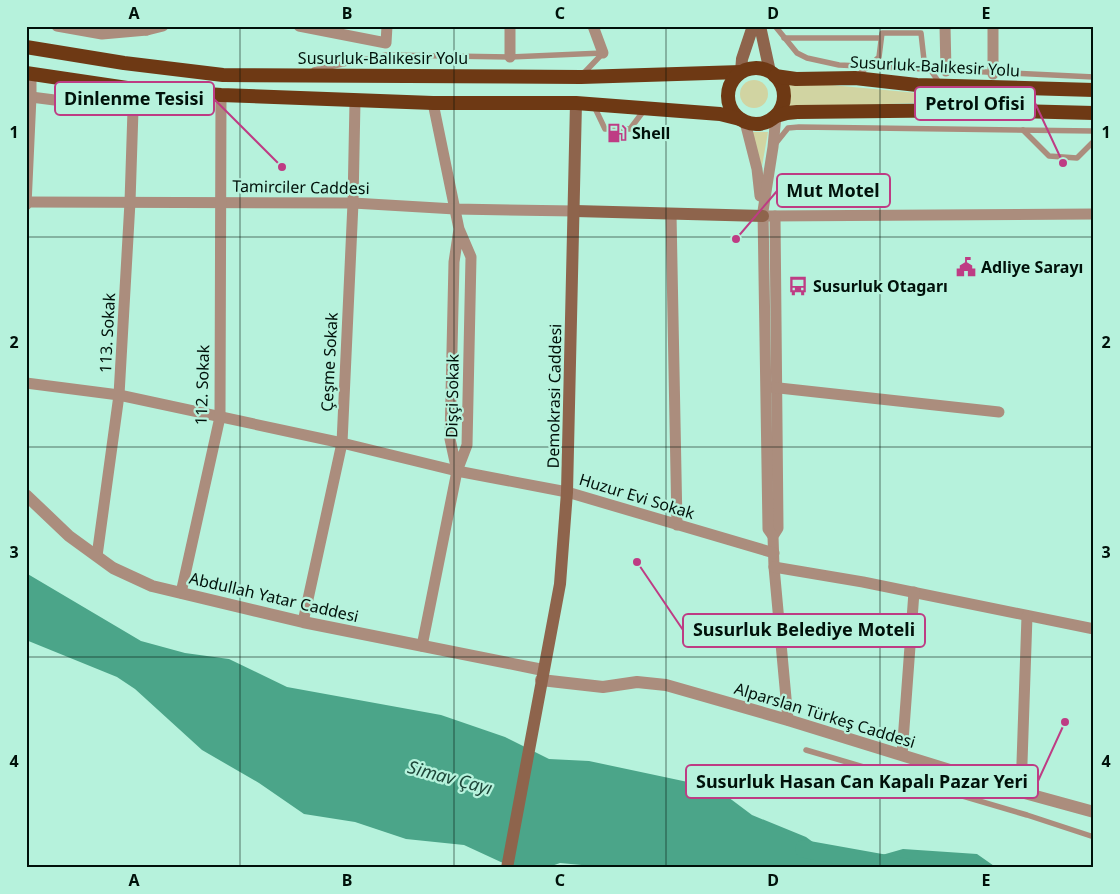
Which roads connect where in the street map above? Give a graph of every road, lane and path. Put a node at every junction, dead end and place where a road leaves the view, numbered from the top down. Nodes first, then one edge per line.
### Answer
1 (57, 26) edge
2 (163, 26) edge
3 (299, 26) edge
4 (347, 26) edge
5 (387, 26) edge
6 (510, 26) edge
7 (593, 26) edge
8 (753, 26) edge
9 (760, 26) edge
10 (775, 26) edge
11 (945, 26) edge
12 (993, 26) edge
13 (146, 28) edge
14 (355, 36) junction
15 (784, 38) junction
16 (881, 38) junction
17 (26, 47) edge
18 (386, 49) junction
19 (603, 53) junction
20 (510, 57) junction
21 (868, 67) junction
22 (931, 70) junction
23 (946, 71) junction
24 (742, 72) junction
25 (28, 73) edge
26 (773, 74) junction
27 (993, 74) junction
28 (290, 75) junction
29 (581, 77) junction
30 (1094, 77) edge
31 (855, 78) junction
32 (941, 85) junction
33 (1094, 90) edge
34 (221, 95) junction
35 (31, 97) junction
36 (355, 101) junction
37 (433, 103) junction
38 (576, 103) junction
39 (593, 104) junction
40 (646, 108) junction
41 (1094, 113) edge
42 (776, 116) junction
43 (742, 121) junction
44 (1023, 130) junction
45 (1094, 131) edge
46 (1094, 141) edge
47 (773, 147) junction
48 (130, 202) junction
49 (220, 203) junction
50 (353, 203) junction
51 (26, 204) edge
52 (455, 209) junction
53 (574, 211) junction
54 (671, 214) junction
55 (767, 214) junction
56 (1094, 214) edge
57 (459, 229) junction
58 (26, 383) edge
59 (771, 387) junction
60 (120, 395) junction
61 (999, 412) dead end
62 (220, 417) junction
63 (342, 443) junction
64 (457, 471) junction
65 (567, 492) junction
66 (26, 495) edge
67 (677, 525) junction
68 (774, 553) junction
69 (97, 556) junction
70 (774, 567) junction
71 (914, 592) junction
72 (181, 593) junction
73 (1026, 616) junction
74 (303, 622) junction
75 (1094, 629) edge
76 (422, 646) junction
77 (542, 679) junction
78 (788, 720) junction
79 (806, 750) dead end
80 (902, 755) junction
81 (1021, 792) junction
82 (1094, 812) edge
83 (1094, 837) edge
84 (507, 868) edge

1 - 13 street
2 - 13 street
3 - 14 street
4 - 14 street
5 - 18 street
6 - 20 street
7 - 19 street
8 - 24 main road
9 - 26 main road
10 - 15 lane
11 - 23 street
12 - 27 street
14 - 18 street
15 - 16 lane
15 - 21 lane
16 - 21 lane
16 - 22 lane
17 - 28 highway, Susurluk-Balıkesir Yolu
18 - 20 lane
18 - 28 lane
19 - 20 lane
19 - 29 lane
21 - 22 lane
21 - 31 lane
22 - 23 lane
22 - 32 lane
23 - 27 lane
24 - 26 highway, Susurluk-Balıkesir Yolu
24 - 29 highway, Susurluk-Balıkesir Yolu
24 - 43 highway
25 - 34 highway
25 - 35 street
26 - 31 highway, Susurluk-Balıkesir Yolu
26 - 42 highway
27 - 30 lane
28 - 29 highway, Susurluk-Balıkesir Yolu
31 - 32 highway, Susurluk-Balıkesir Yolu
32 - 33 highway, Susurluk-Balıkesir Yolu
34 - 36 highway
34 - 49 street, 112. Sokak
35 - 48 street, 113. Sokak
35 - 51 street
36 - 37 highway
36 - 50 street, Çeşme Sokak
37 - 38 highway
37 - 52 street
38 - 39 highway
38 - 53 main road, Demokrasi Caddesi
39 - 40 highway
39 - 40 lane
40 - 43 highway
41 - 42 highway
42 - 43 highway
42 - 47 street
43 - 55 street
44 - 45 lane
44 - 46 lane
44 - 47 lane
47 - 55 street
48 - 49 street, Tamirciler Caddesi
48 - 51 street, Tamirciler Caddesi
48 - 60 street, 113. Sokak
49 - 50 street, Tamirciler Caddesi
49 - 62 street, 112. Sokak
50 - 52 street, Tamirciler Caddesi
50 - 63 street, Çeşme Sokak
52 - 53 street, Tamirciler Caddesi
52 - 57 street
53 - 54 main road
53 - 65 main road, Demokrasi Caddesi
54 - 55 main road
54 - 67 street
55 - 56 street
55 - 59 street
57 - 64 street, Dişçi Sokak
57 - 64 street, Dişçi Sokak
58 - 60 street, Huzur Evi Sokak
59 - 61 street
59 - 68 street
60 - 62 street, Huzur Evi Sokak
60 - 69 street, 113. Sokak
62 - 63 street, Huzur Evi Sokak
62 - 72 street, 112. Sokak
63 - 64 street, Huzur Evi Sokak
63 - 74 street, Çeşme Sokak
64 - 65 street, Huzur Evi Sokak
64 - 76 street
65 - 67 street, Huzur Evi Sokak
65 - 77 main road, Demokrasi Caddesi
66 - 69 street, Abdullah Yatar Caddesi
67 - 68 street, Huzur Evi Sokak
68 - 70 street
69 - 72 street, Abdullah Yatar Caddesi
70 - 71 street
70 - 78 street
71 - 73 street
71 - 80 street
72 - 74 street, Abdullah Yatar Caddesi
73 - 75 street
73 - 81 street
74 - 76 street, Abdullah Yatar Caddesi
76 - 77 street, Abdullah Yatar Caddesi
77 - 78 street, Alparslan Türkeş Caddesi
77 - 84 main road, Demokrasi Caddesi
78 - 80 street, Alparslan Türkeş Caddesi
79 - 83 lane
80 - 81 street, Alparslan Türkeş Caddesi
81 - 82 street, Alparslan Türkeş Caddesi

